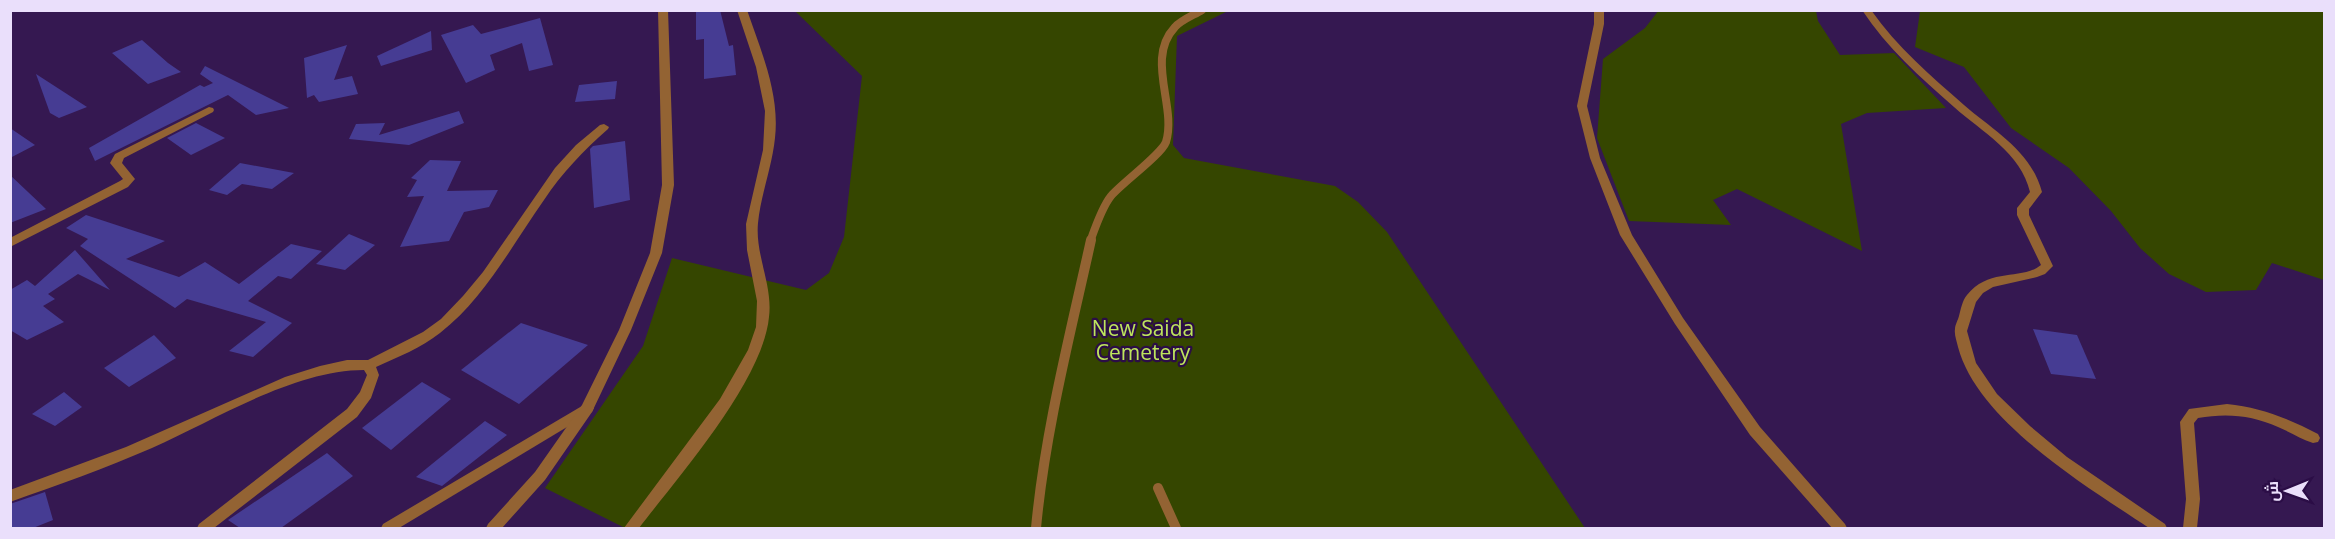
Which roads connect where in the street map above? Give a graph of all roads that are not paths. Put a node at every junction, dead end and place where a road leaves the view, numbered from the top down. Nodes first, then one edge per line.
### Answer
1 (663, 10) edge
2 (742, 10) edge
3 (1202, 10) edge
4 (1599, 10) edge
5 (1866, 10) edge
6 (209, 110) dead end
7 (604, 127) dead end
8 (10, 243) edge
9 (369, 365) junction
10 (587, 408) junction
11 (2313, 438) dead end
12 (1158, 488) dead end
13 (10, 496) edge
14 (204, 528) edge
15 (388, 528) edge
16 (493, 528) edge
17 (631, 528) edge
18 (1036, 528) edge
19 (1176, 528) edge
20 (1840, 528) edge
21 (2160, 528) edge
22 (2190, 528) edge

1 - 10 street
2 - 17 street
3 - 18 lane
4 - 20 street
5 - 21 street
6 - 8 street
7 - 9 street
9 - 13 street
9 - 14 street
10 - 15 street
10 - 16 street
11 - 22 street
12 - 19 lane

